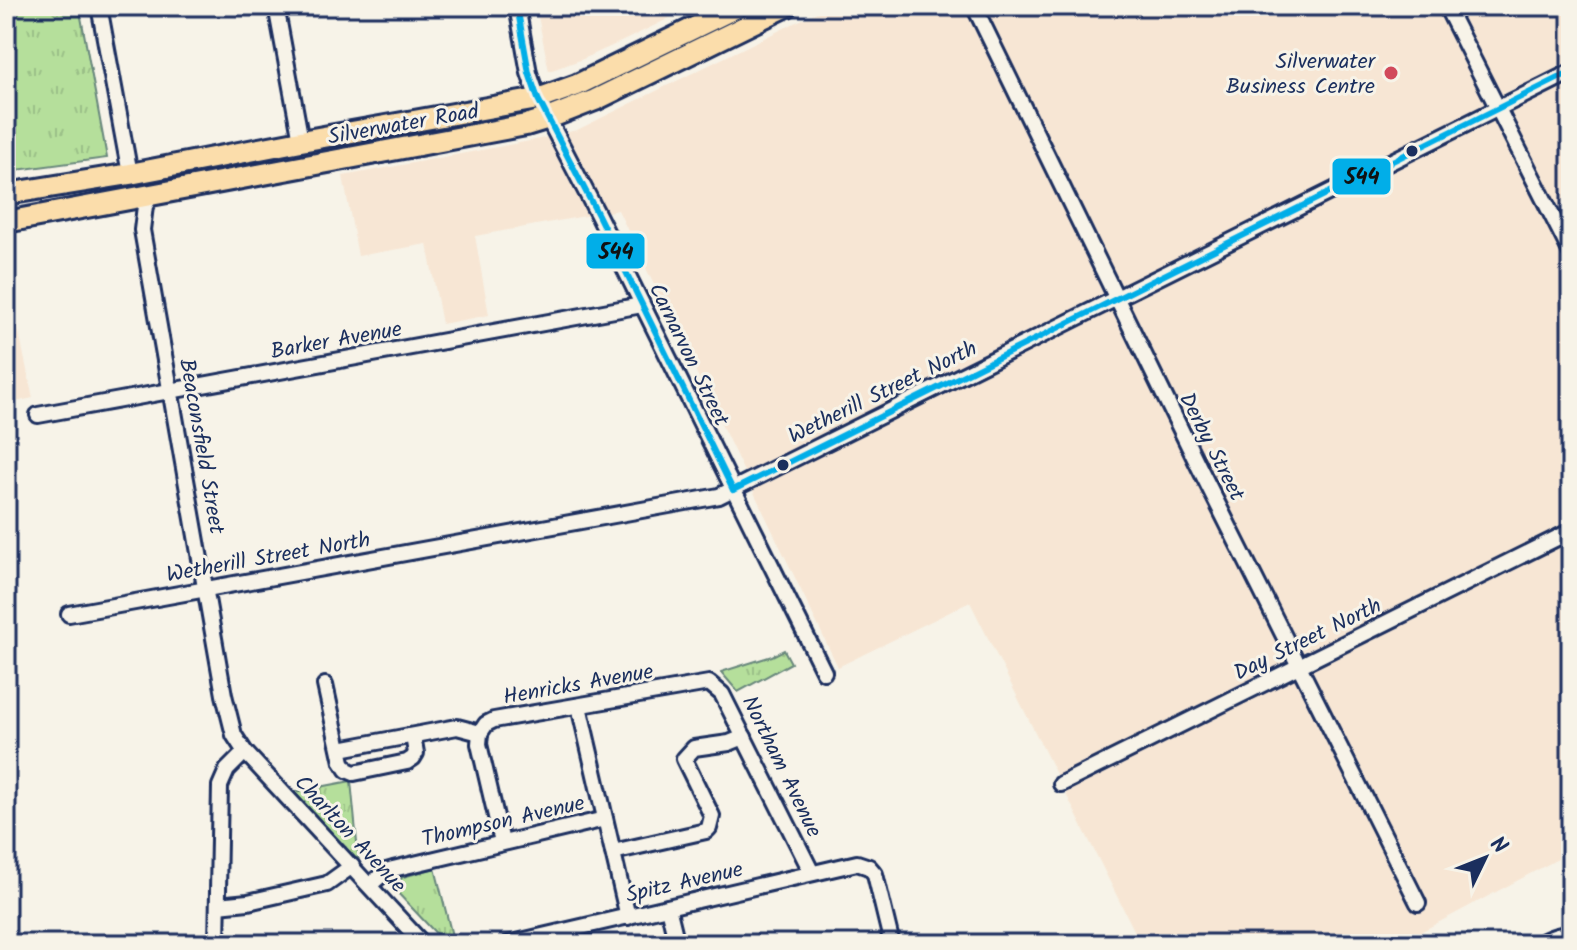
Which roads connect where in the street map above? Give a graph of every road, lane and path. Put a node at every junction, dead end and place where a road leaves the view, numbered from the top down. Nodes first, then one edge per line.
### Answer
1 (99, 6) edge
2 (276, 6) edge
3 (517, 6) edge
4 (739, 6) edge
5 (787, 6) edge
6 (974, 6) edge
7 (1446, 6) edge
8 (1571, 72) edge
9 (538, 99) junction
10 (1499, 108) junction
11 (549, 118) junction
12 (301, 141) junction
13 (130, 174) junction
14 (12, 190) edge
15 (152, 194) junction
16 (45, 214) junction
17 (6, 222) edge
18 (6, 233) edge
19 (1571, 253) edge
20 (1116, 298) junction
21 (642, 305) junction
22 (170, 391) junction
23 (38, 415) dead end
24 (733, 490) junction
25 (1571, 531) edge
26 (206, 590) junction
27 (69, 614) dead end
28 (1299, 667) junction
29 (824, 672) dead end
30 (709, 683) joint
31 (325, 685) dead end
32 (579, 706) junction
33 (480, 733) junction
34 (413, 736) junction
35 (744, 737) junction
36 (367, 744) junction
37 (340, 749) junction
38 (245, 752) junction
39 (373, 769) junction
40 (1061, 784) dead end
41 (605, 819) junction
42 (502, 842) junction
43 (613, 852) junction
44 (352, 866) junction
45 (812, 873) junction
46 (370, 885) junction
47 (1418, 903) dead end
48 (218, 905) junction
49 (668, 907) junction
50 (628, 917) junction
51 (1571, 935) edge
52 (217, 944) edge
53 (423, 944) edge
54 (508, 944) edge
55 (677, 944) edge
56 (892, 944) edge
57 (1538, 944) edge

1 - 13 street
2 - 12 street
3 - 9 street, Carnarvon Street
4 - 9 highway, Silverwater Road
5 - 11 highway, Silverwater Road
6 - 20 street, Derby Street
7 - 10 street
8 - 10 street, Wetherill Street North
9 - 11 street, Carnarvon Street
9 - 12 highway, Silverwater Road
10 - 19 street
10 - 20 street, Wetherill Street North
11 - 15 highway, Silverwater Road
11 - 21 street, Carnarvon Street
12 - 13 highway, Silverwater Road
13 - 14 highway, Silverwater Road
15 - 16 highway, Silverwater Road
15 - 22 street, Beaconsfield Street
16 - 17 highway, Silverwater Road
16 - 18 highway
20 - 24 street, Wetherill Street North
20 - 28 street, Derby Street
21 - 22 street, Barker Avenue
21 - 24 street, Carnarvon Street
22 - 23 street, Barker Avenue
22 - 26 street, Beaconsfield Street
24 - 26 street, Wetherill Street North
24 - 29 street, Carnarvon Street
25 - 28 street, Day Street North
26 - 27 street, Wetherill Street North
26 - 38 street, Beaconsfield Street
28 - 40 street, Day Street North
28 - 47 street, Derby Street
30 - 32 street, Henricks Avenue
30 - 35 street, Northam Avenue
31 - 37 street
32 - 33 street, Henricks Avenue
32 - 41 street
33 - 34 street, Henricks Avenue
33 - 42 street
34 - 36 street, Henricks Avenue
34 - 39 street
35 - 43 street
35 - 45 street, Northam Avenue
36 - 37 street, Henricks Avenue
36 - 39 street
37 - 39 street
38 - 44 street, Charlton Avenue
38 - 48 street
41 - 42 street, Thompson Avenue
41 - 43 street
42 - 46 street, Thompson Avenue
43 - 50 street
44 - 46 street, Charlton Avenue
44 - 48 street
45 - 49 street, Spitz Avenue
45 - 56 street, Spitz Avenue
46 - 53 street, Charlton Avenue
48 - 52 street
49 - 50 street, Spitz Avenue
49 - 55 street
50 - 54 street, Spitz Avenue
51 - 57 street

